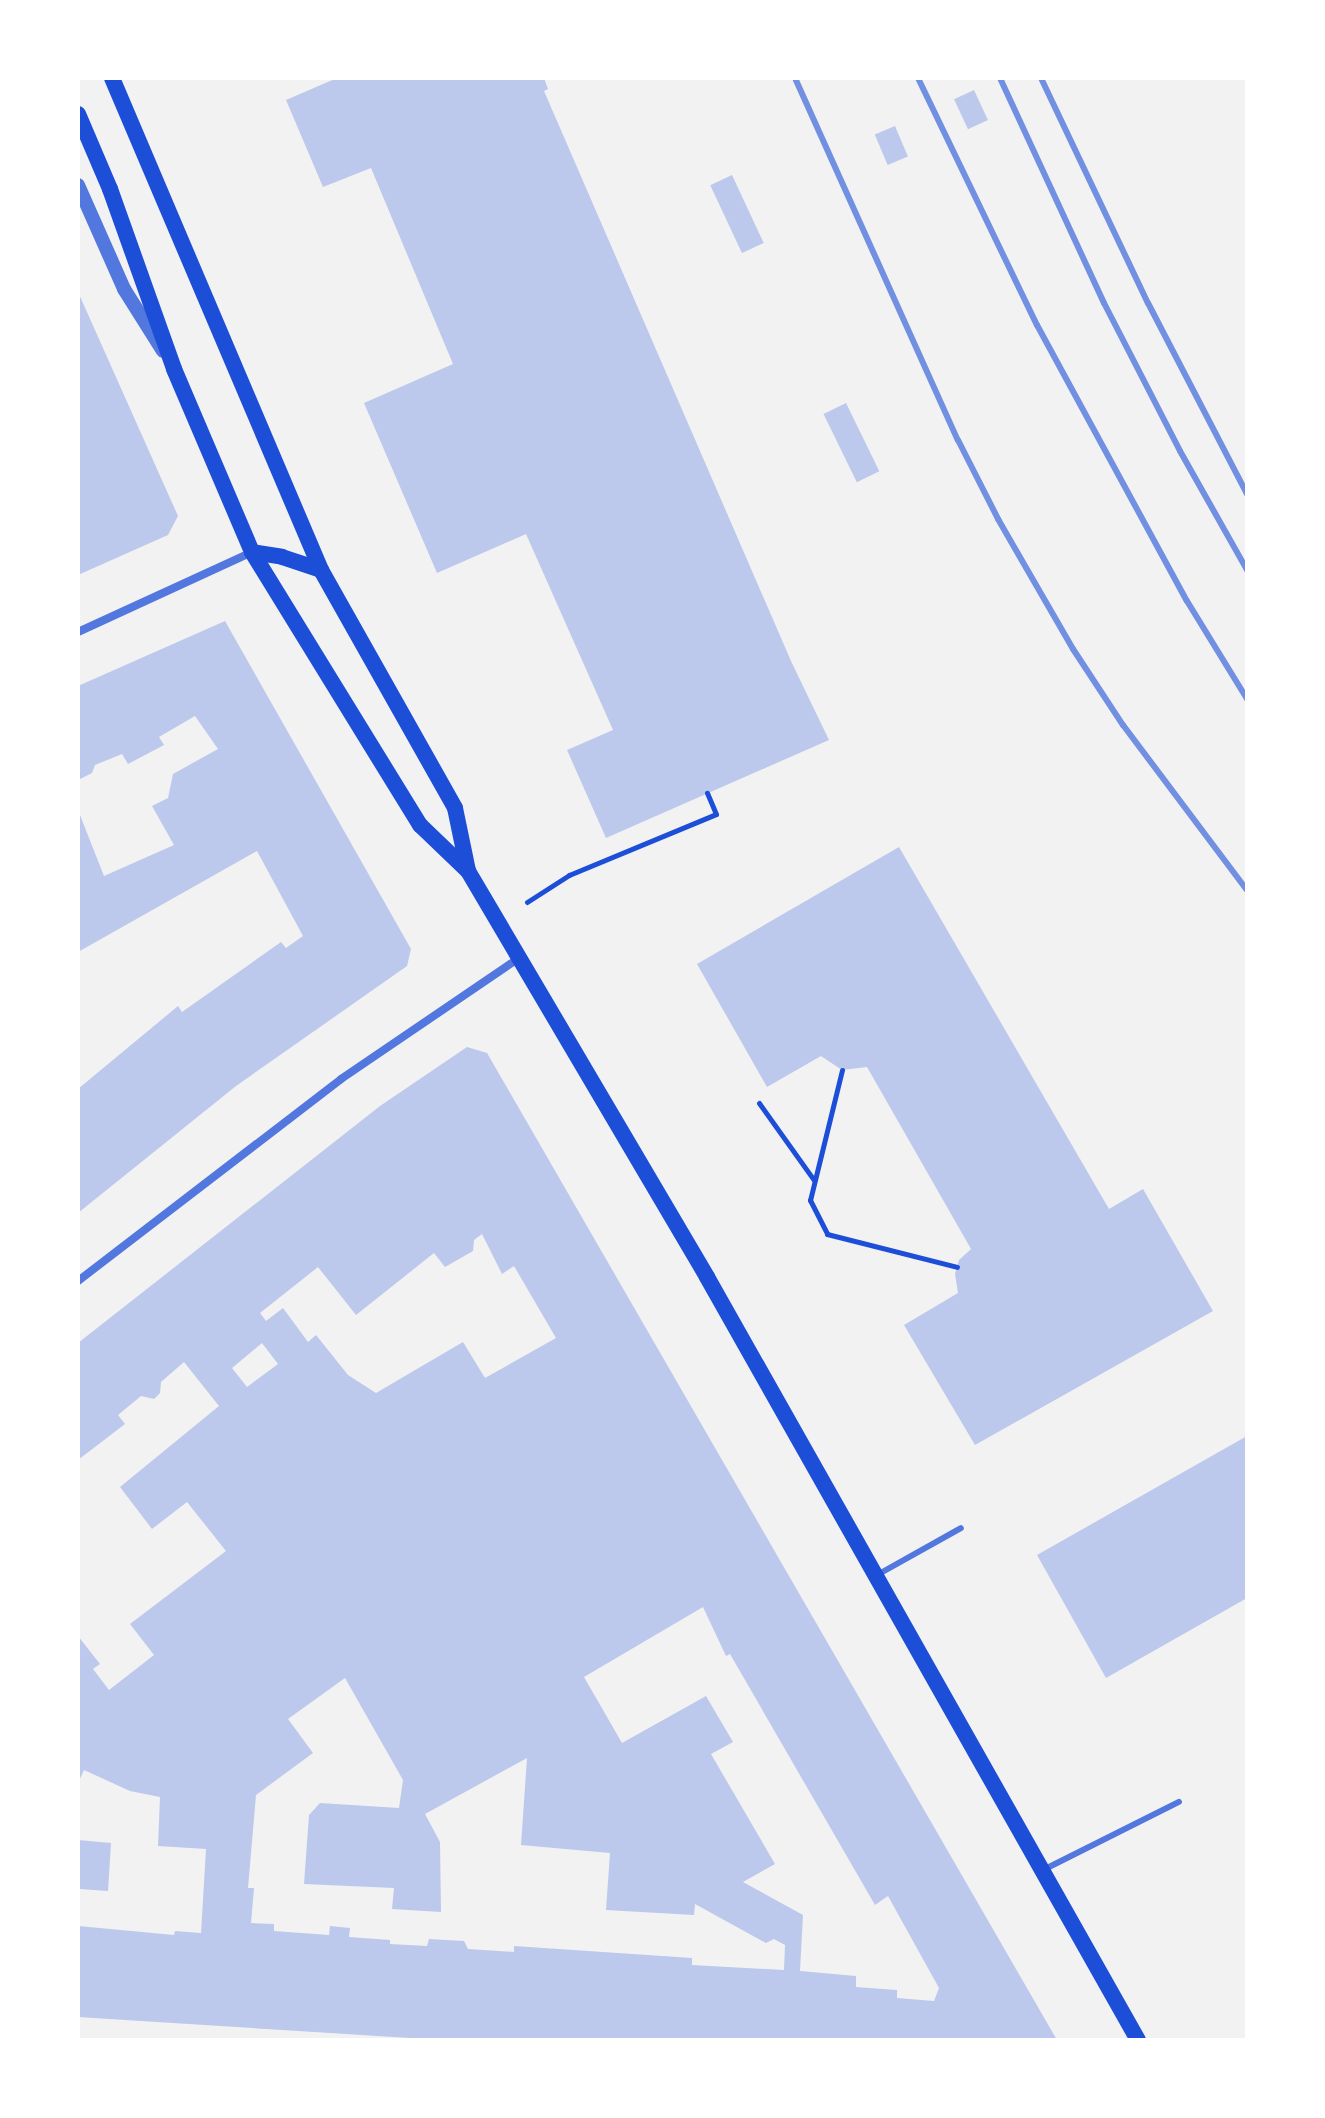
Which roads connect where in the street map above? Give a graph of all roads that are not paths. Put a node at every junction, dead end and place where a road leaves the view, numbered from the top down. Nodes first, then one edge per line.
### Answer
1 (112, 78) edge
2 (78, 114) edge
3 (78, 185) edge
4 (174, 369) junction
5 (252, 552) junction
6 (321, 570) junction
7 (78, 632) edge
8 (468, 871) junction
9 (519, 957) junction
10 (78, 1281) edge
11 (961, 1528) dead end
12 (876, 1576) junction
13 (1179, 1802) dead end
14 (1042, 1870) junction
15 (1138, 2040) edge

1 - 6 main road
2 - 4 main road
3 - 4 street
4 - 5 main road
5 - 6 main road
5 - 7 street
5 - 8 main road
6 - 8 main road
8 - 9 main road
9 - 10 street
9 - 12 main road
11 - 12 lane
12 - 14 main road
13 - 14 lane
14 - 15 main road

